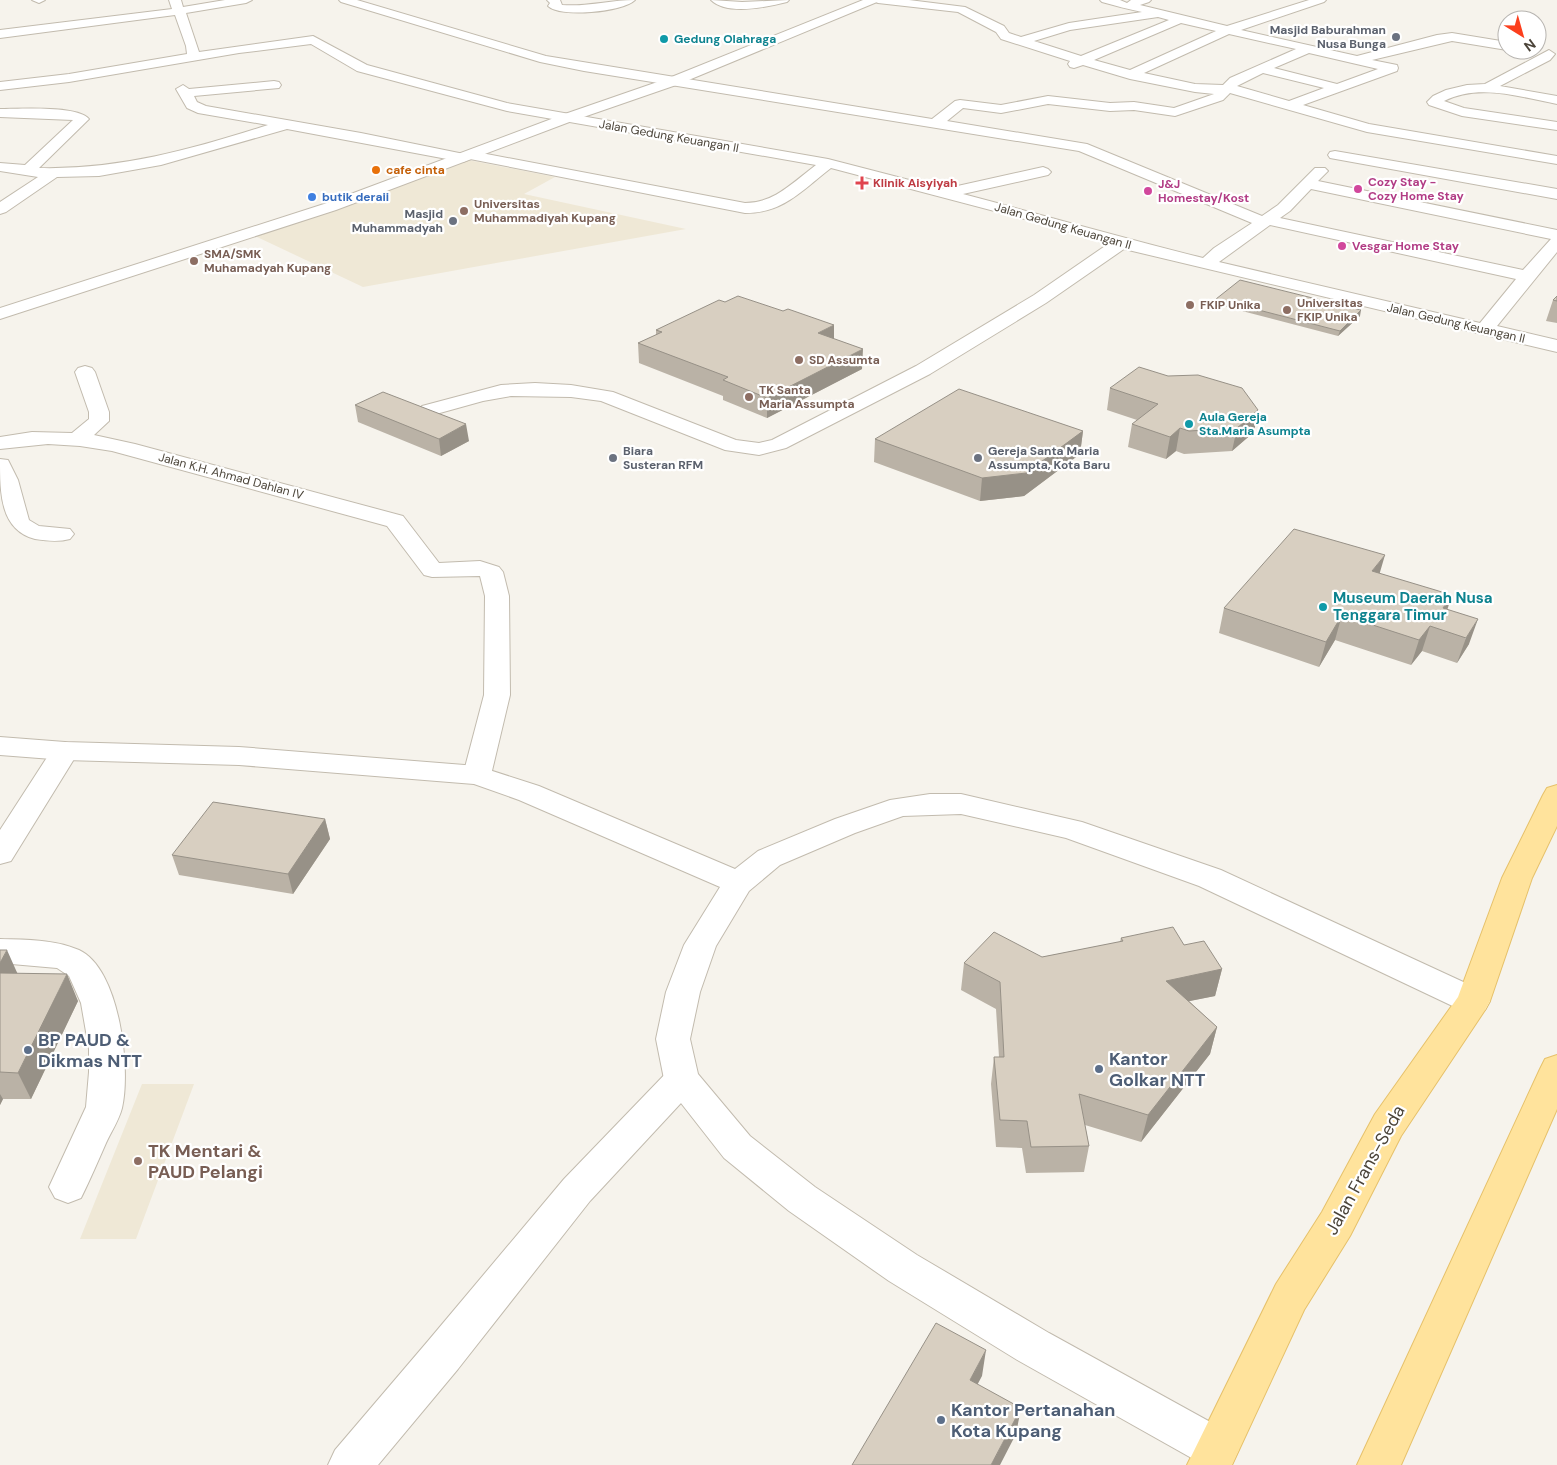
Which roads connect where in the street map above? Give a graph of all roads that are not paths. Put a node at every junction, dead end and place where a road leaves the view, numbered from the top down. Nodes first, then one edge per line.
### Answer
1 (246, 0) edge
2 (345, 0) edge
3 (553, 0) edge
4 (630, 0) edge
5 (717, 0) edge
6 (782, 0) edge
7 (873, 0) edge
8 (878, 0) edge
9 (1106, 0) edge
10 (1145, 0) edge
11 (1320, 0) edge
12 (1122, 4) dead end
13 (177, 6) edge
14 (607, 6) junction
15 (622, 13) dead end
16 (1155, 14) junction
17 (1180, 20) junction
18 (1228, 30) junction
19 (0, 34) edge
20 (1022, 41) junction
21 (1497, 44) edge
22 (1308, 49) junction
23 (1553, 54) edge
24 (193, 57) junction
25 (1360, 59) junction
26 (1079, 61) junction
27 (1059, 68) dead end
28 (1262, 69) junction
29 (1126, 74) junction
30 (1102, 78) dead end
31 (674, 81) junction
32 (274, 85) dead end
33 (0, 86) edge
34 (1335, 87) junction
35 (1229, 88) junction
36 (1488, 88) junction
37 (1075, 91) dead end
38 (1048, 100) junction
39 (1557, 100) edge
40 (1291, 105) junction
41 (0, 113) edge
42 (567, 118) junction
43 (284, 124) junction
44 (934, 124) junction
45 (1557, 126) edge
46 (1367, 128) junction
47 (1335, 155) junction
48 (467, 156) junction
49 (1557, 160) edge
50 (828, 163) junction
51 (0, 167) edge
52 (32, 170) junction
53 (1043, 172) dead end
54 (53, 173) junction
55 (1308, 184) junction
56 (942, 193) junction
57 (1557, 194) edge
58 (0, 209) edge
59 (1266, 221) junction
60 (1557, 235) edge
61 (1557, 242) edge
62 (1121, 243) junction
63 (1207, 264) junction
64 (1527, 276) junction
65 (0, 314) edge
66 (1485, 329) junction
67 (1557, 346) edge
68 (85, 372) dead end
69 (429, 410) edge
70 (77, 439) junction
71 (0, 443) edge
72 (0, 465) edge
73 (62, 534) dead end
74 (0, 746) edge
75 (65, 751) junction
76 (477, 775) junction
77 (1557, 795) edge
78 (0, 854) edge
79 (738, 883) junction
80 (0, 951) edge
81 (1473, 1002) junction
82 (1557, 1069) edge
83 (682, 1079) junction
84 (68, 1187) dead end
85 (1213, 1457) edge
86 (350, 1465) edge
87 (1379, 1465) edge

1 - 13 street
2 - 31 street
3 - 14 street
4 - 14 street
5 - 6 street
7 - 31 street
8 - 20 street
9 - 12 street
10 - 16 street
11 - 18 street
13 - 19 street
13 - 24 street
14 - 15 street
16 - 17 street
16 - 20 street
17 - 18 street
17 - 26 street
18 - 22 street
18 - 29 street
20 - 26 street
21 - 25 street
22 - 25 street
22 - 28 street
23 - 36 street
24 - 33 street, Jalan Gedung Keuangan II
24 - 42 street, Jalan Gedung Keuangan II
25 - 34 street
26 - 27 street
26 - 29 street
28 - 34 street
28 - 35 street
29 - 30 street
29 - 35 street
31 - 42 street
31 - 44 street
32 - 43 street
34 - 40 street
35 - 38 street
35 - 40 street
36 - 39 street
36 - 45 street
37 - 38 street
38 - 44 street
40 - 46 street
41 - 52 street
42 - 48 street
42 - 50 street, Jalan Gedung Keuangan II
43 - 48 street
43 - 54 street
44 - 59 street
46 - 47 street
46 - 49 street
47 - 55 street
47 - 57 street
48 - 50 street
48 - 65 street
50 - 56 street, Jalan Gedung Keuangan II
51 - 52 street
52 - 54 street
53 - 56 street
54 - 58 street
55 - 59 street
55 - 60 street
56 - 62 street, Jalan Gedung Keuangan II
59 - 63 street
59 - 64 street
61 - 64 street
62 - 63 street, Jalan Gedung Keuangan II
62 - 69 street
63 - 66 street, Jalan Gedung Keuangan II
64 - 66 street
66 - 67 street, Jalan Gedung Keuangan II
68 - 70 street
70 - 71 street, Jalan K.H. Ahmad Dahlan IV
70 - 76 street, Jalan K.H. Ahmad Dahlan IV
72 - 73 street
74 - 75 street
75 - 76 street
75 - 78 street
76 - 79 street
77 - 81 main road, Jalan Frans-Seda
79 - 81 street
79 - 83 street
80 - 84 street
81 - 85 main road, Jalan Frans-Seda
82 - 87 main road
83 - 85 street
83 - 86 street

